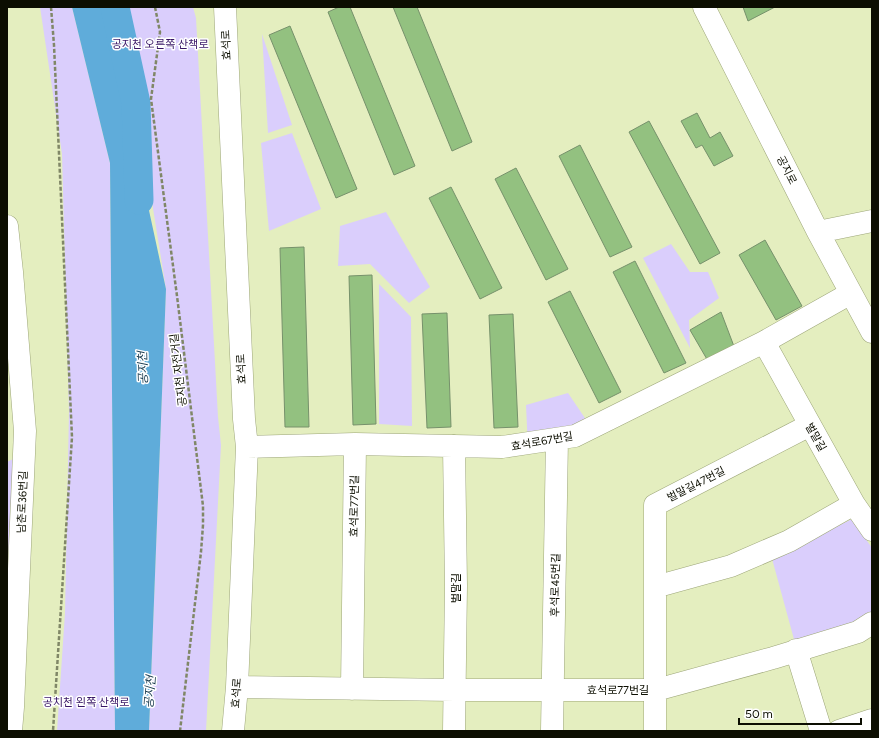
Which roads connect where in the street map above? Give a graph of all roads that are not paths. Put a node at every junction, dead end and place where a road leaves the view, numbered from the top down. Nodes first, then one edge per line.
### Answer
1 (224, 7) edge
2 (704, 7) edge
3 (872, 221) edge
4 (7, 226) edge
5 (818, 232) junction
6 (10, 273) edge
7 (850, 293) junction
8 (872, 332) edge
9 (764, 342) junction
10 (810, 425) junction
11 (16, 434) edge
12 (557, 439) junction
13 (355, 444) junction
14 (454, 446) junction
15 (247, 447) junction
16 (854, 504) junction
17 (872, 530) edge
18 (655, 587) junction
19 (872, 623) edge
20 (796, 650) junction
21 (237, 687) junction
22 (352, 689) junction
23 (552, 689) junction
24 (455, 690) junction
25 (656, 690) junction
26 (872, 720) edge
27 (11, 731) edge
28 (233, 731) edge
29 (454, 731) edge
30 (552, 731) edge
31 (656, 731) edge
32 (820, 731) edge
33 (839, 731) edge

1 - 15 street, 효석로
2 - 5 street, 공지로
3 - 5 street
4 - 6 street, 남춘로36번길
5 - 7 street, 공지로
6 - 11 street, 남춘로36번길
7 - 8 street, 공지로
7 - 9 street, 효석로67번길
9 - 10 street, 벌말길
9 - 12 street, 효석로67번길
10 - 16 street, 벌말길
10 - 18 street, 벌말길47번길
11 - 27 street, 남춘로36번길
12 - 14 street, 효석로67번길
12 - 23 street, 후석로45번길
13 - 14 street, 효석로67번길
13 - 15 street, 효석로67번길
13 - 22 street, 효석로77번길
14 - 24 street, 벌말길
15 - 21 street, 효석로
16 - 17 street, 벌말길
16 - 18 street
18 - 25 street, 벌말길47번길
19 - 20 street, 효석로77번길
20 - 25 street, 효석로77번길
20 - 32 street
21 - 22 street, 효석로77번길
21 - 28 street, 효석로
22 - 24 street, 효석로77번길
23 - 24 street, 효석로77번길
23 - 25 street, 효석로77번길
23 - 30 street, 후석로45번길
24 - 29 street, 벌말길
25 - 31 street, 벌말길47번길
26 - 33 street

